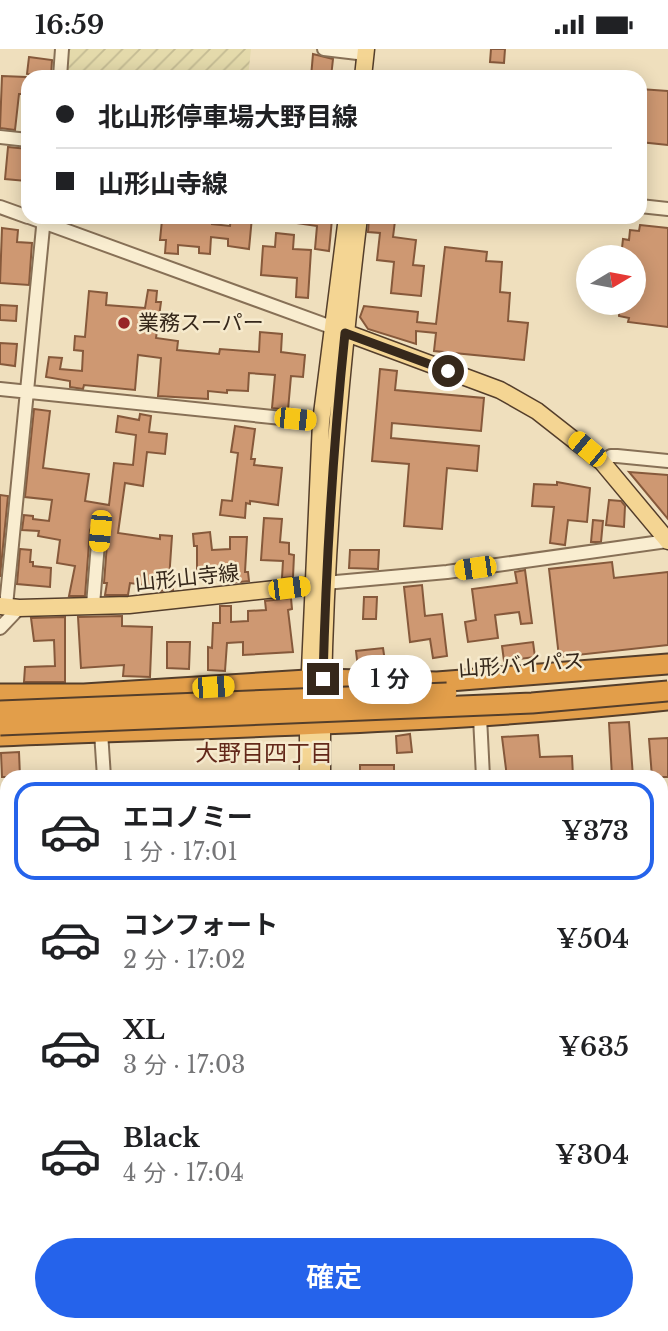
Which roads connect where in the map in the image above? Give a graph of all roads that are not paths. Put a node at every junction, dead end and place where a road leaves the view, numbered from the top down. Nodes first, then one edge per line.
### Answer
1 (62, 49) edge
2 (324, 49) edge
3 (369, 51) edge
4 (60, 70) edge
5 (365, 70) edge
6 (371, 70) edge
7 (0, 137) edge
8 (21, 139) edge
9 (0, 207) edge
10 (647, 207) edge
11 (668, 209) edge
12 (21, 214) edge
13 (44, 224) edge
14 (55, 224) edge
15 (347, 224) edge
16 (358, 224) edge
17 (339, 330) junction
18 (0, 389) edge
19 (27, 392) junction
20 (321, 422) junction
21 (668, 461) edge
22 (601, 462) junction
23 (100, 531) dead end
24 (668, 541) edge
25 (319, 584) junction
26 (93, 605) junction
27 (8, 606) edge
28 (0, 628) edge
29 (668, 664) edge
30 (668, 674) edge
31 (316, 679) junction
32 (668, 691) edge
33 (0, 694) edge
34 (668, 700) edge
35 (0, 711) edge
36 (480, 717) junction
37 (0, 725) edge
38 (315, 725) junction
39 (101, 732) junction
40 (0, 736) edge
41 (104, 770) edge
42 (309, 770) edge
43 (321, 770) edge
44 (483, 770) edge

1 - 4 street
2 - 3 street
3 - 5 main road
3 - 6 main road
7 - 8 street
9 - 12 street
10 - 11 street
13 - 19 street
14 - 17 street
15 - 17 main road
16 - 17 main road
17 - 20 main road
17 - 22 main road
17 - 25 main road
18 - 19 street
19 - 20 street
19 - 27 street
20 - 25 main road
21 - 22 street
22 - 24 main road
23 - 26 street
24 - 25 street
25 - 26 main road, 山形山寺線
25 - 31 main road
26 - 27 main road, 山形山寺線
27 - 28 street
29 - 31 highway
30 - 35 highway, 山形バイパス, bridge
31 - 33 highway
31 - 38 main road
32 - 37 highway, 山形バイパス, bridge
34 - 36 highway
36 - 38 highway
36 - 44 street
38 - 39 highway
38 - 42 main road
38 - 43 main road
39 - 40 highway
39 - 41 street

